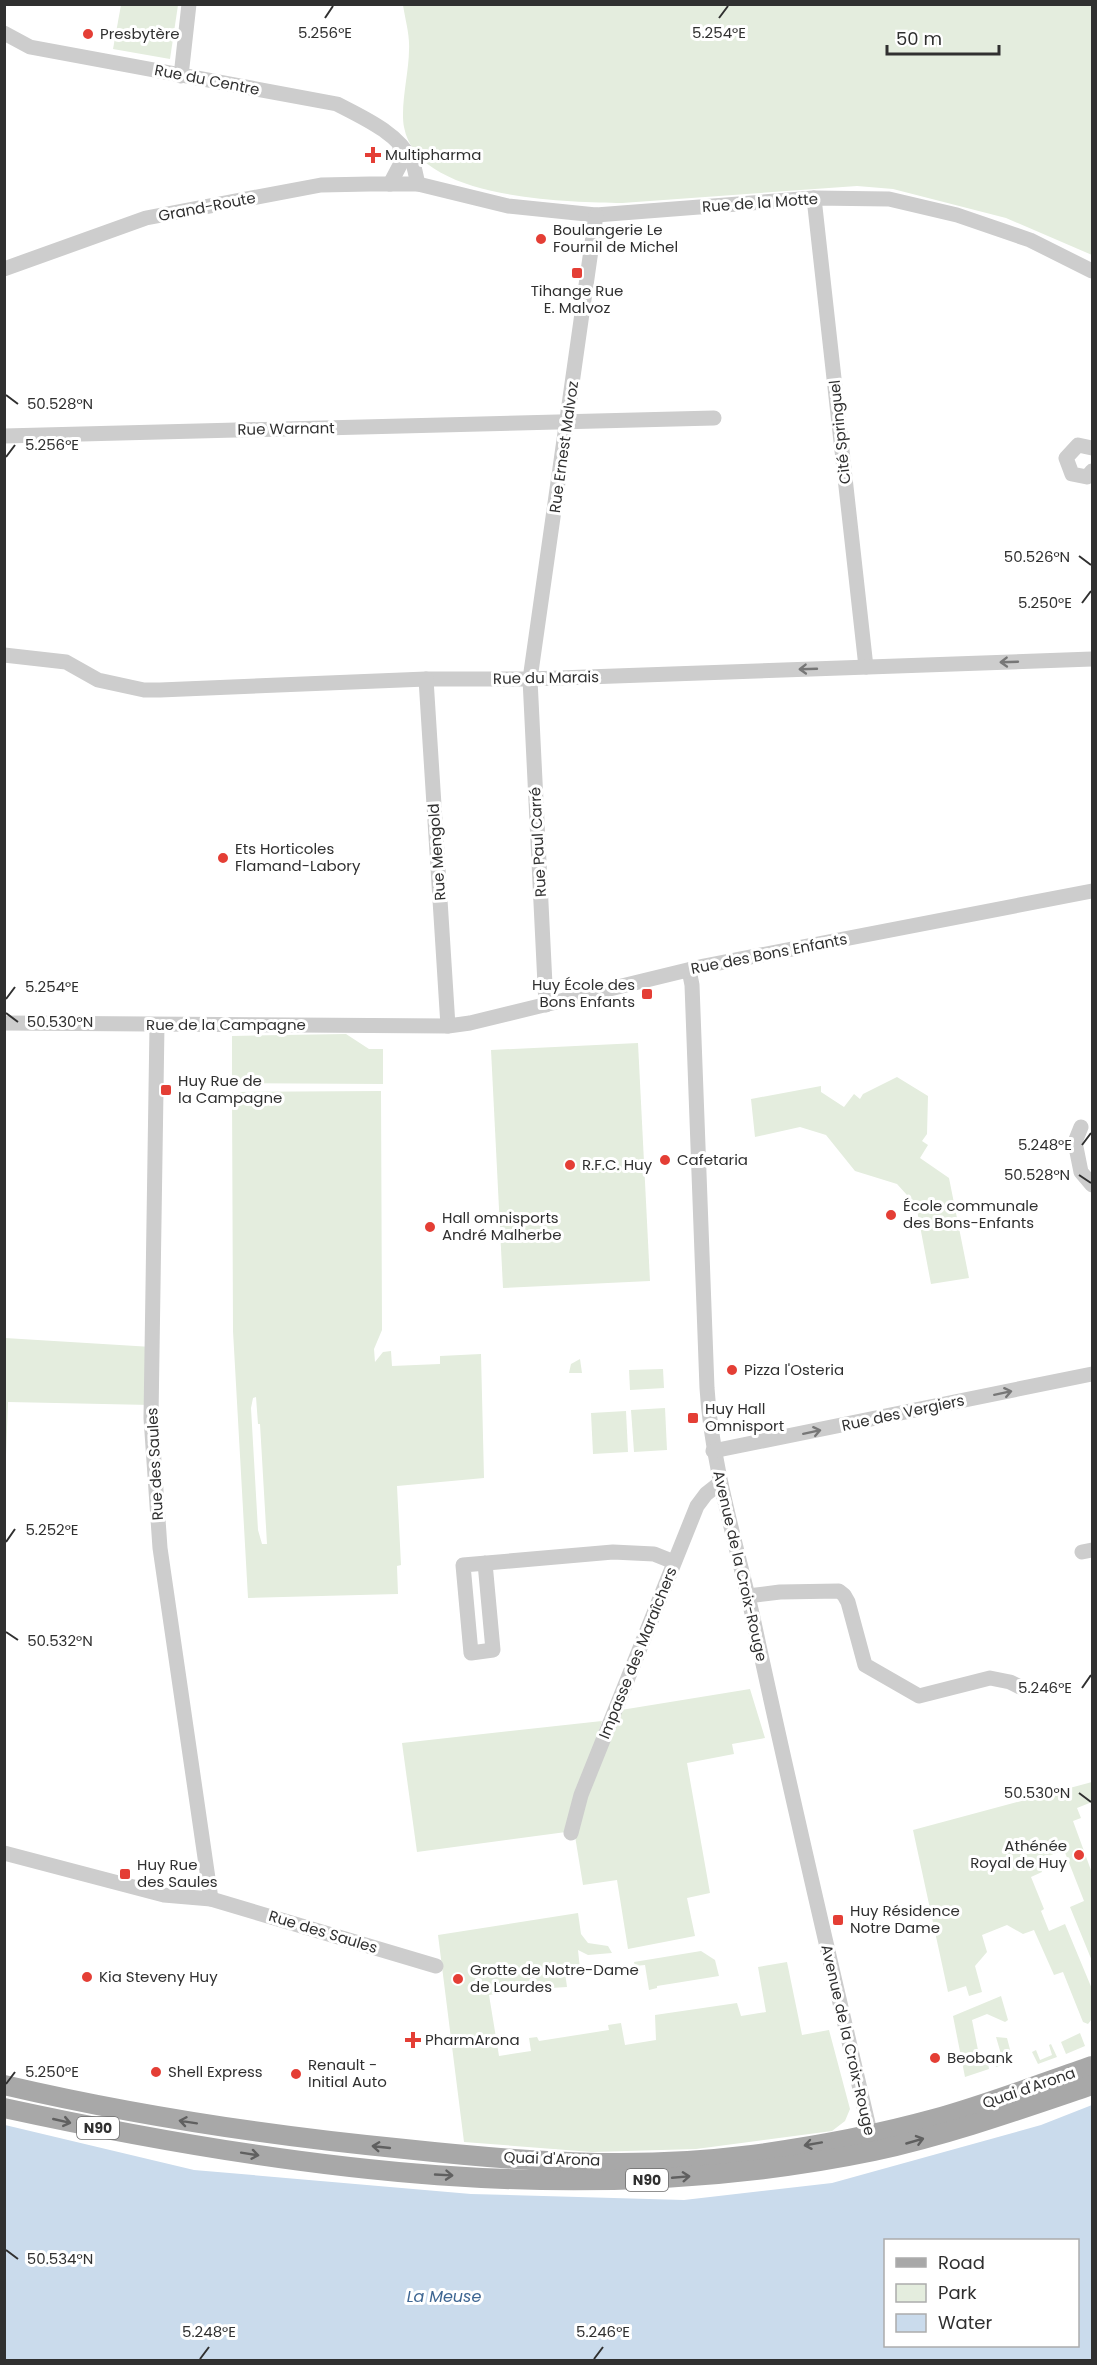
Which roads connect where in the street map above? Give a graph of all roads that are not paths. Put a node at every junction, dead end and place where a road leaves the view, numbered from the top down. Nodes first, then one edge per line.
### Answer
1 (189, 4) edge
2 (4, 33) edge
3 (181, 76) junction
4 (400, 146) junction
5 (390, 184) junction
6 (418, 184) junction
7 (814, 198) junction
8 (596, 215) junction
9 (4, 269) edge
10 (1092, 271) edge
11 (714, 418) dead end
12 (568, 422) junction
13 (4, 436) edge
14 (1092, 448) edge
15 (1092, 471) edge
16 (4, 655) edge
17 (1092, 659) edge
18 (866, 667) junction
19 (426, 679) junction
20 (530, 679) junction
21 (1092, 891) edge
22 (689, 970) junction
23 (546, 1005) junction
24 (4, 1023) edge
25 (157, 1025) junction
26 (448, 1026) junction
27 (1081, 1127) dead end
28 (1092, 1185) edge
29 (1092, 1374) edge
30 (713, 1451) junction
31 (720, 1483) junction
32 (674, 1562) junction
33 (485, 1563) junction
34 (748, 1596) junction
35 (1020, 1688) dead end
36 (571, 1833) dead end
37 (4, 1853) edge
38 (211, 1899) junction
39 (436, 1966) dead end
40 (1092, 2066) edge
41 (4, 2085) edge
42 (1092, 2085) edge
43 (4, 2108) edge
44 (873, 2143) junction

1 - 3 street
2 - 3 street, Rue du Centre
3 - 4 street, Rue du Centre
4 - 5 street
4 - 6 street, Rue du Centre
5 - 6 street, Grand-Route
5 - 9 street, Grand-Route
6 - 8 street, Rue de la Motte
7 - 8 street, Rue de la Motte
7 - 10 street, Rue de la Motte
7 - 18 street, Cité Springuel
8 - 12 street, Rue Ernest Malvoz
11 - 12 street, Rue Warnant
12 - 13 street, Rue Warnant
12 - 20 street, Rue Ernest Malvoz
14 - 15 street
16 - 19 street, Rue du Marais
17 -> 18 street, Rue du Marais
18 -> 20 street, Rue du Marais
19 - 20 street, Rue du Marais
19 - 26 street, Rue Mengold
20 - 23 street, Rue Paul Carré
21 - 22 street, Rue des Bons Enfants
22 - 23 street, Rue des Bons Enfants
22 - 30 street, Avenue de la Croix-Rouge
23 - 26 street, Rue des Bons Enfants
24 - 25 street, Rue de la Campagne
25 - 26 street, Rue de la Campagne
25 - 38 street, Rue des Saules
27 - 28 street
30 -> 29 street, Rue des Vergiers
30 - 31 street, Avenue de la Croix-Rouge
31 - 32 street, Impasse des Maraîchers
31 - 34 street, Avenue de la Croix-Rouge
32 - 33 street
32 - 36 street, Impasse des Maraîchers
33 - 33 street
34 - 35 street
34 - 44 street, Avenue de la Croix-Rouge
37 - 38 street, Rue des Saules
38 - 39 street, Rue des Saules
40 - 44 main road, Quai d'Arona / N90
44 -> 41 main road, Quai d'Arona / N90
44 -> 42 main road, Quai d'Arona / N90
43 -> 44 main road, Quai d'Arona / N90

